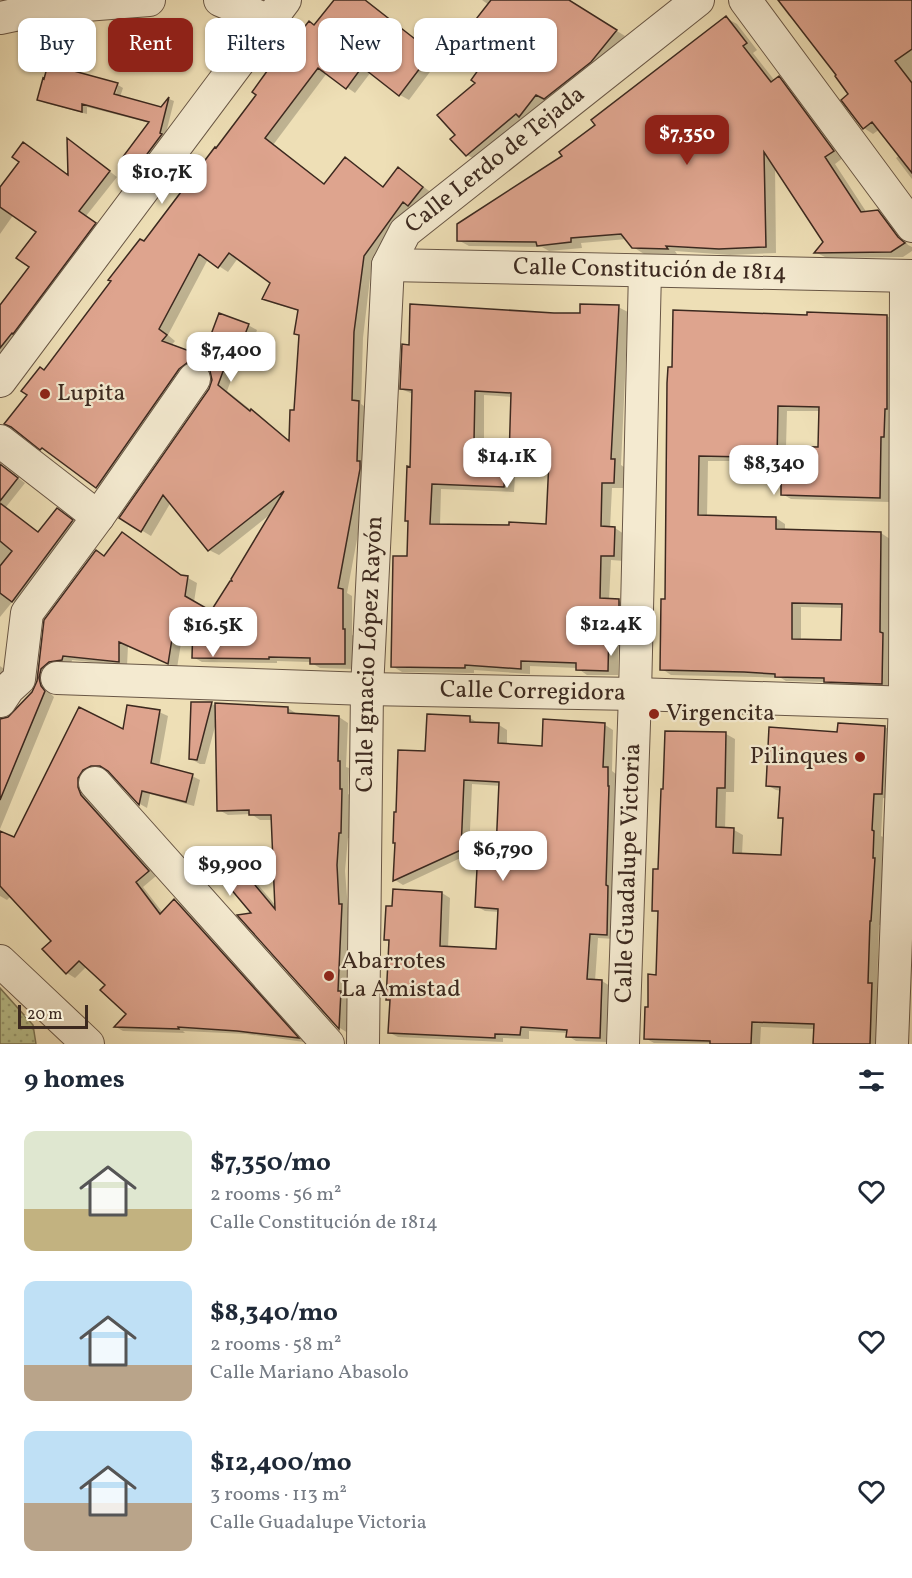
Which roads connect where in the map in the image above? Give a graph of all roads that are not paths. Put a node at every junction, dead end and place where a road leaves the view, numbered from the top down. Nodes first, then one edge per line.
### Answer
1 (149, 0) edge
2 (220, 0) edge
3 (698, 0) edge
4 (745, 0) edge
5 (277, 10) edge
6 (0, 18) edge
7 (912, 226) edge
8 (388, 265) junction
9 (645, 271) junction
10 (909, 276) edge
11 (194, 379) dead end
12 (0, 381) edge
13 (0, 441) edge
14 (98, 517) junction
15 (57, 678) dead end
16 (368, 689) junction
17 (635, 694) junction
18 (0, 700) edge
19 (908, 702) edge
20 (95, 783) dead end
21 (0, 961) edge
22 (88, 1044) edge
23 (328, 1044) edge
24 (363, 1044) edge
25 (623, 1044) edge
26 (892, 1044) edge

1 - 6 street
2 - 5 street
3 - 8 street, Calle Lerdo de Tejada
4 - 7 street
5 - 12 street
8 - 9 street, Calle Constitución de 1814
8 - 16 street, Calle Ignacio López Rayón
9 - 10 street, Calle Constitución de 1814
9 - 17 street, Calle Guadalupe Victoria
10 - 19 street
11 - 14 street
13 - 14 street
14 - 18 street
15 - 16 street, Calle Corregidora
16 - 17 street, Calle Corregidora
16 - 24 street, Calle Ignacio López Rayón
17 - 19 street, Calle Corregidora
17 - 25 street, Calle Guadalupe Victoria
19 - 26 street
20 - 23 street
21 - 22 street

